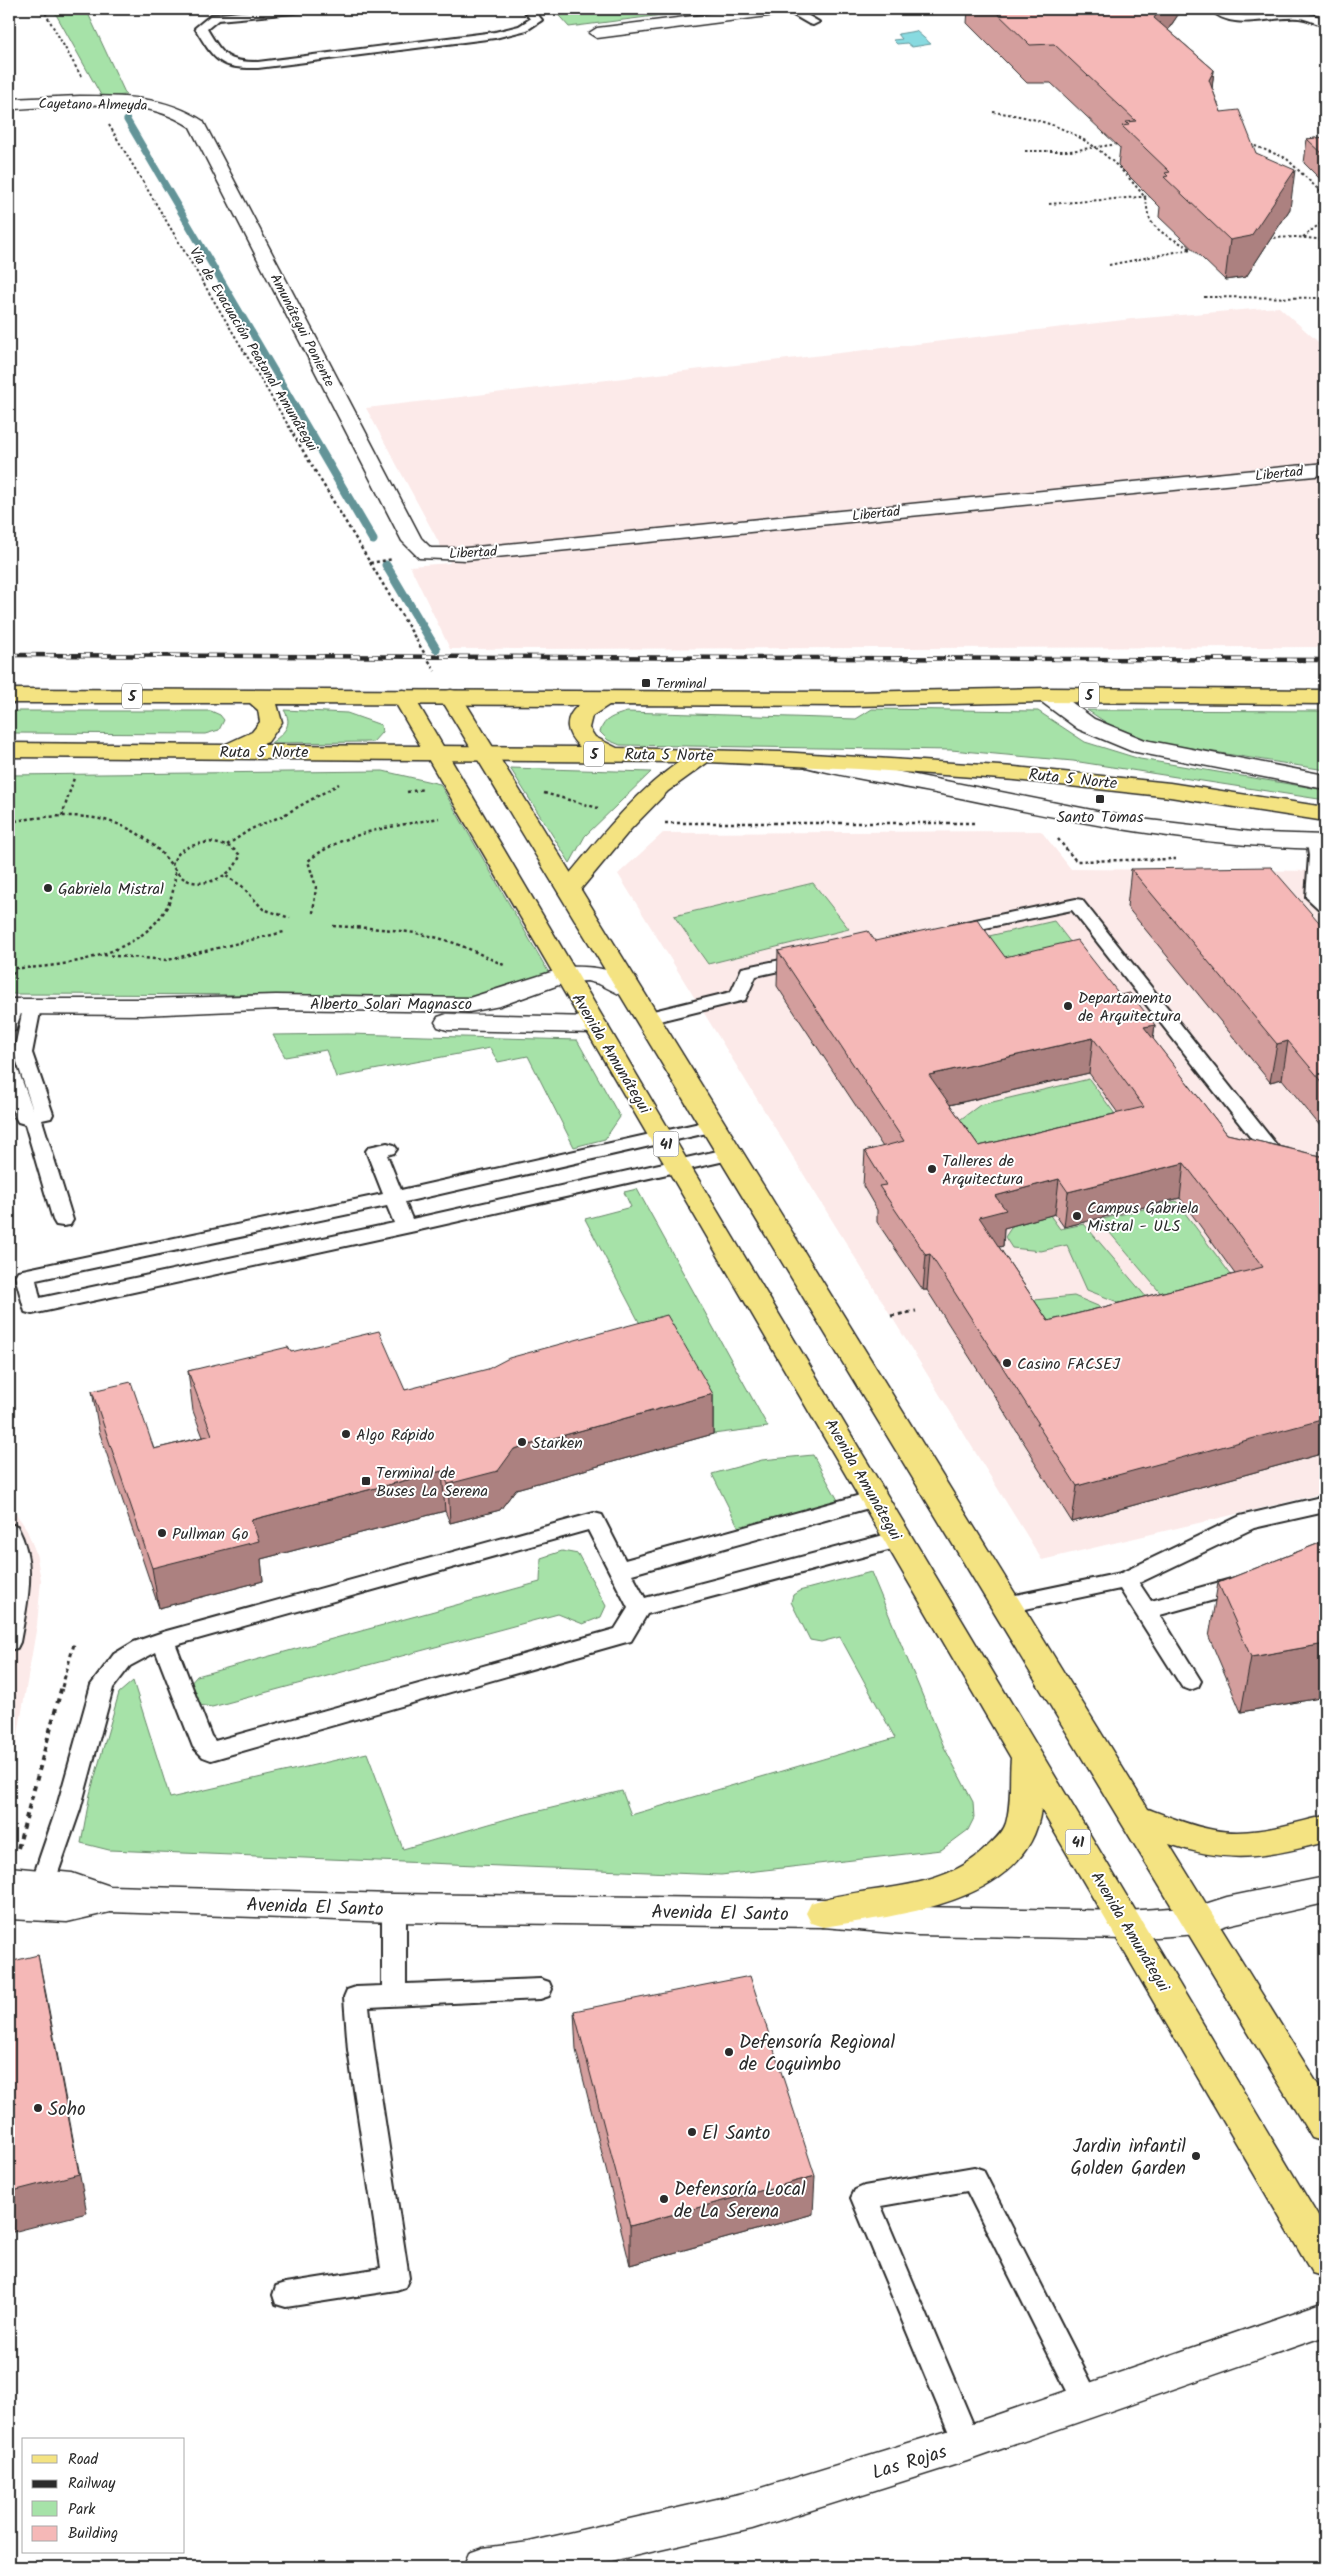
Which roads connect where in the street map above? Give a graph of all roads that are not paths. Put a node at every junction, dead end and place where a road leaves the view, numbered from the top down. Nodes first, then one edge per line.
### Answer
1 (304, 9) edge
2 (528, 9) edge
3 (784, 9) edge
4 (789, 9) edge
5 (1216, 9) edge
6 (813, 22) dead end
7 (1325, 23) edge
8 (597, 33) dead end
9 (9, 104) edge
10 (177, 110) joint
11 (1325, 468) edge
12 (426, 554) joint
13 (1047, 695) junction
14 (9, 696) edge
15 (255, 696) junction
16 (403, 697) junction
17 (451, 697) junction
18 (1325, 697) edge
19 (605, 698) junction
20 (9, 750) edge
21 (220, 751) junction
22 (436, 752) junction
23 (485, 753) junction
24 (615, 754) junction
25 (703, 754) junction
26 (791, 758) junction
27 (1325, 782) edge
28 (1325, 814) edge
29 (1320, 842) edge
30 (569, 890) junction
31 (1325, 905) edge
32 (941, 932) edge
33 (825, 956) edge
34 (565, 974) junction
35 (630, 990) junction
36 (142, 1007) junction
37 (16, 1012) edge
38 (647, 1018) junction
39 (595, 1025) junction
40 (9, 1070) edge
41 (33, 1116) junction
42 (713, 1126) junction
43 (662, 1138) junction
44 (387, 1149) dead end
45 (731, 1154) junction
46 (1279, 1161) edge
47 (678, 1167) junction
48 (394, 1198) junction
49 (63, 1220) dead end
50 (405, 1227) junction
51 (875, 1499) junction
52 (1325, 1504) edge
53 (9, 1532) edge
54 (899, 1539) junction
55 (620, 1569) junction
56 (1259, 1579) edge
57 (1126, 1580) junction
58 (1006, 1605) junction
59 (639, 1608) junction
60 (1146, 1611) junction
61 (163, 1640) junction
62 (9, 1642) edge
63 (1190, 1682) dead end
64 (1026, 1754) junction
65 (1137, 1818) junction
66 (1325, 1830) edge
67 (9, 1880) edge
68 (44, 1883) junction
69 (1325, 1890) edge
70 (110, 1898) junction
71 (9, 1906) edge
72 (394, 1908) junction
73 (823, 1913) junction
74 (1199, 1920) junction
75 (1128, 1926) junction
76 (540, 1989) dead end
77 (394, 1996) junction
78 (1325, 2127) edge
79 (1325, 2261) edge
80 (286, 2295) dead end
81 (1325, 2319) edge
82 (1086, 2400) junction
83 (967, 2443) junction
84 (483, 2567) edge

1 - 2 lane
3 - 8 street
4 - 6 lane
5 - 7 lane
9 - 10 street, Cayetano Almeyda
10 - 12 street, Amunátegui Poniente
11 - 12 street, Libertad
13 - 18 main road, 5
13 - 19 main road, 5
13 - 27 street
14 - 15 main road, 5
15 - 16 main road, 5
15 - 21 main road
16 - 17 main road, 5
16 - 22 main road, Avenida Amunátegui / 41
17 - 19 main road, 5
17 - 23 main road
19 - 24 main road
20 - 21 main road, Ruta 5 Norte / 5
21 - 22 main road, Ruta 5 Norte / 5
22 - 23 main road, Ruta 5 Norte / 5
22 - 34 main road, Avenida Amunátegui / 41
23 - 24 main road, Ruta 5 Norte / 5
23 - 30 main road
24 - 25 main road, Ruta 5 Norte / 5
25 - 26 main road, Ruta 5 Norte / 5
25 - 30 main road
26 - 28 main road, Ruta 5 Norte / 5
26 - 29 street
29 - 31 lane
30 - 35 main road
32 - 46 lane
33 - 38 lane
34 - 35 street, Alberto Solari Magnasco
34 - 36 street, Alberto Solari Magnasco
34 - 39 main road, Avenida Amunátegui / 41
35 - 38 main road
36 - 37 street, Alberto Solari Magnasco
36 - 39 street, Alberto Solari Magnasco
37 - 41 lane
38 - 42 main road
39 - 43 main road, Avenida Amunátegui / 41
40 - 41 lane
41 - 49 lane
42 - 43 lane
42 - 45 main road
43 - 47 main road, Avenida Amunátegui / 41
43 - 48 lane
44 - 48 lane
45 - 47 lane
45 - 58 main road
47 - 50 lane
47 - 51 main road, Avenida Amunátegui / 41
48 - 50 lane
48 - 50 lane
51 - 54 main road, Avenida Amunátegui / 41
51 - 55 lane
52 - 57 lane
53 - 62 lane
54 - 59 lane
54 - 64 main road, Avenida Amunátegui / 41
55 - 59 lane
55 - 61 lane
56 - 60 lane
57 - 58 lane
57 - 60 lane
58 - 65 main road
59 - 61 lane
60 - 63 lane
61 - 68 lane
64 - 73 main road
64 - 75 main road, Avenida Amunátegui / 41
65 - 66 main road
65 - 74 main road
67 - 68 street, Avenida El Santo
68 - 70 street, Avenida El Santo
69 - 74 street, Avenida El Santo
70 - 71 street, Avenida El Santo
70 - 72 street, Avenida El Santo
72 - 73 street, Avenida El Santo
72 - 77 lane
73 - 75 street, Avenida El Santo
74 - 75 street, Avenida El Santo
74 - 78 main road
75 - 79 main road, Avenida Amunátegui / 41
76 - 77 lane
77 - 80 lane
81 - 82 street, Las Rojas
82 - 83 street, Las Rojas
82 - 83 lane
83 - 84 street, Las Rojas

